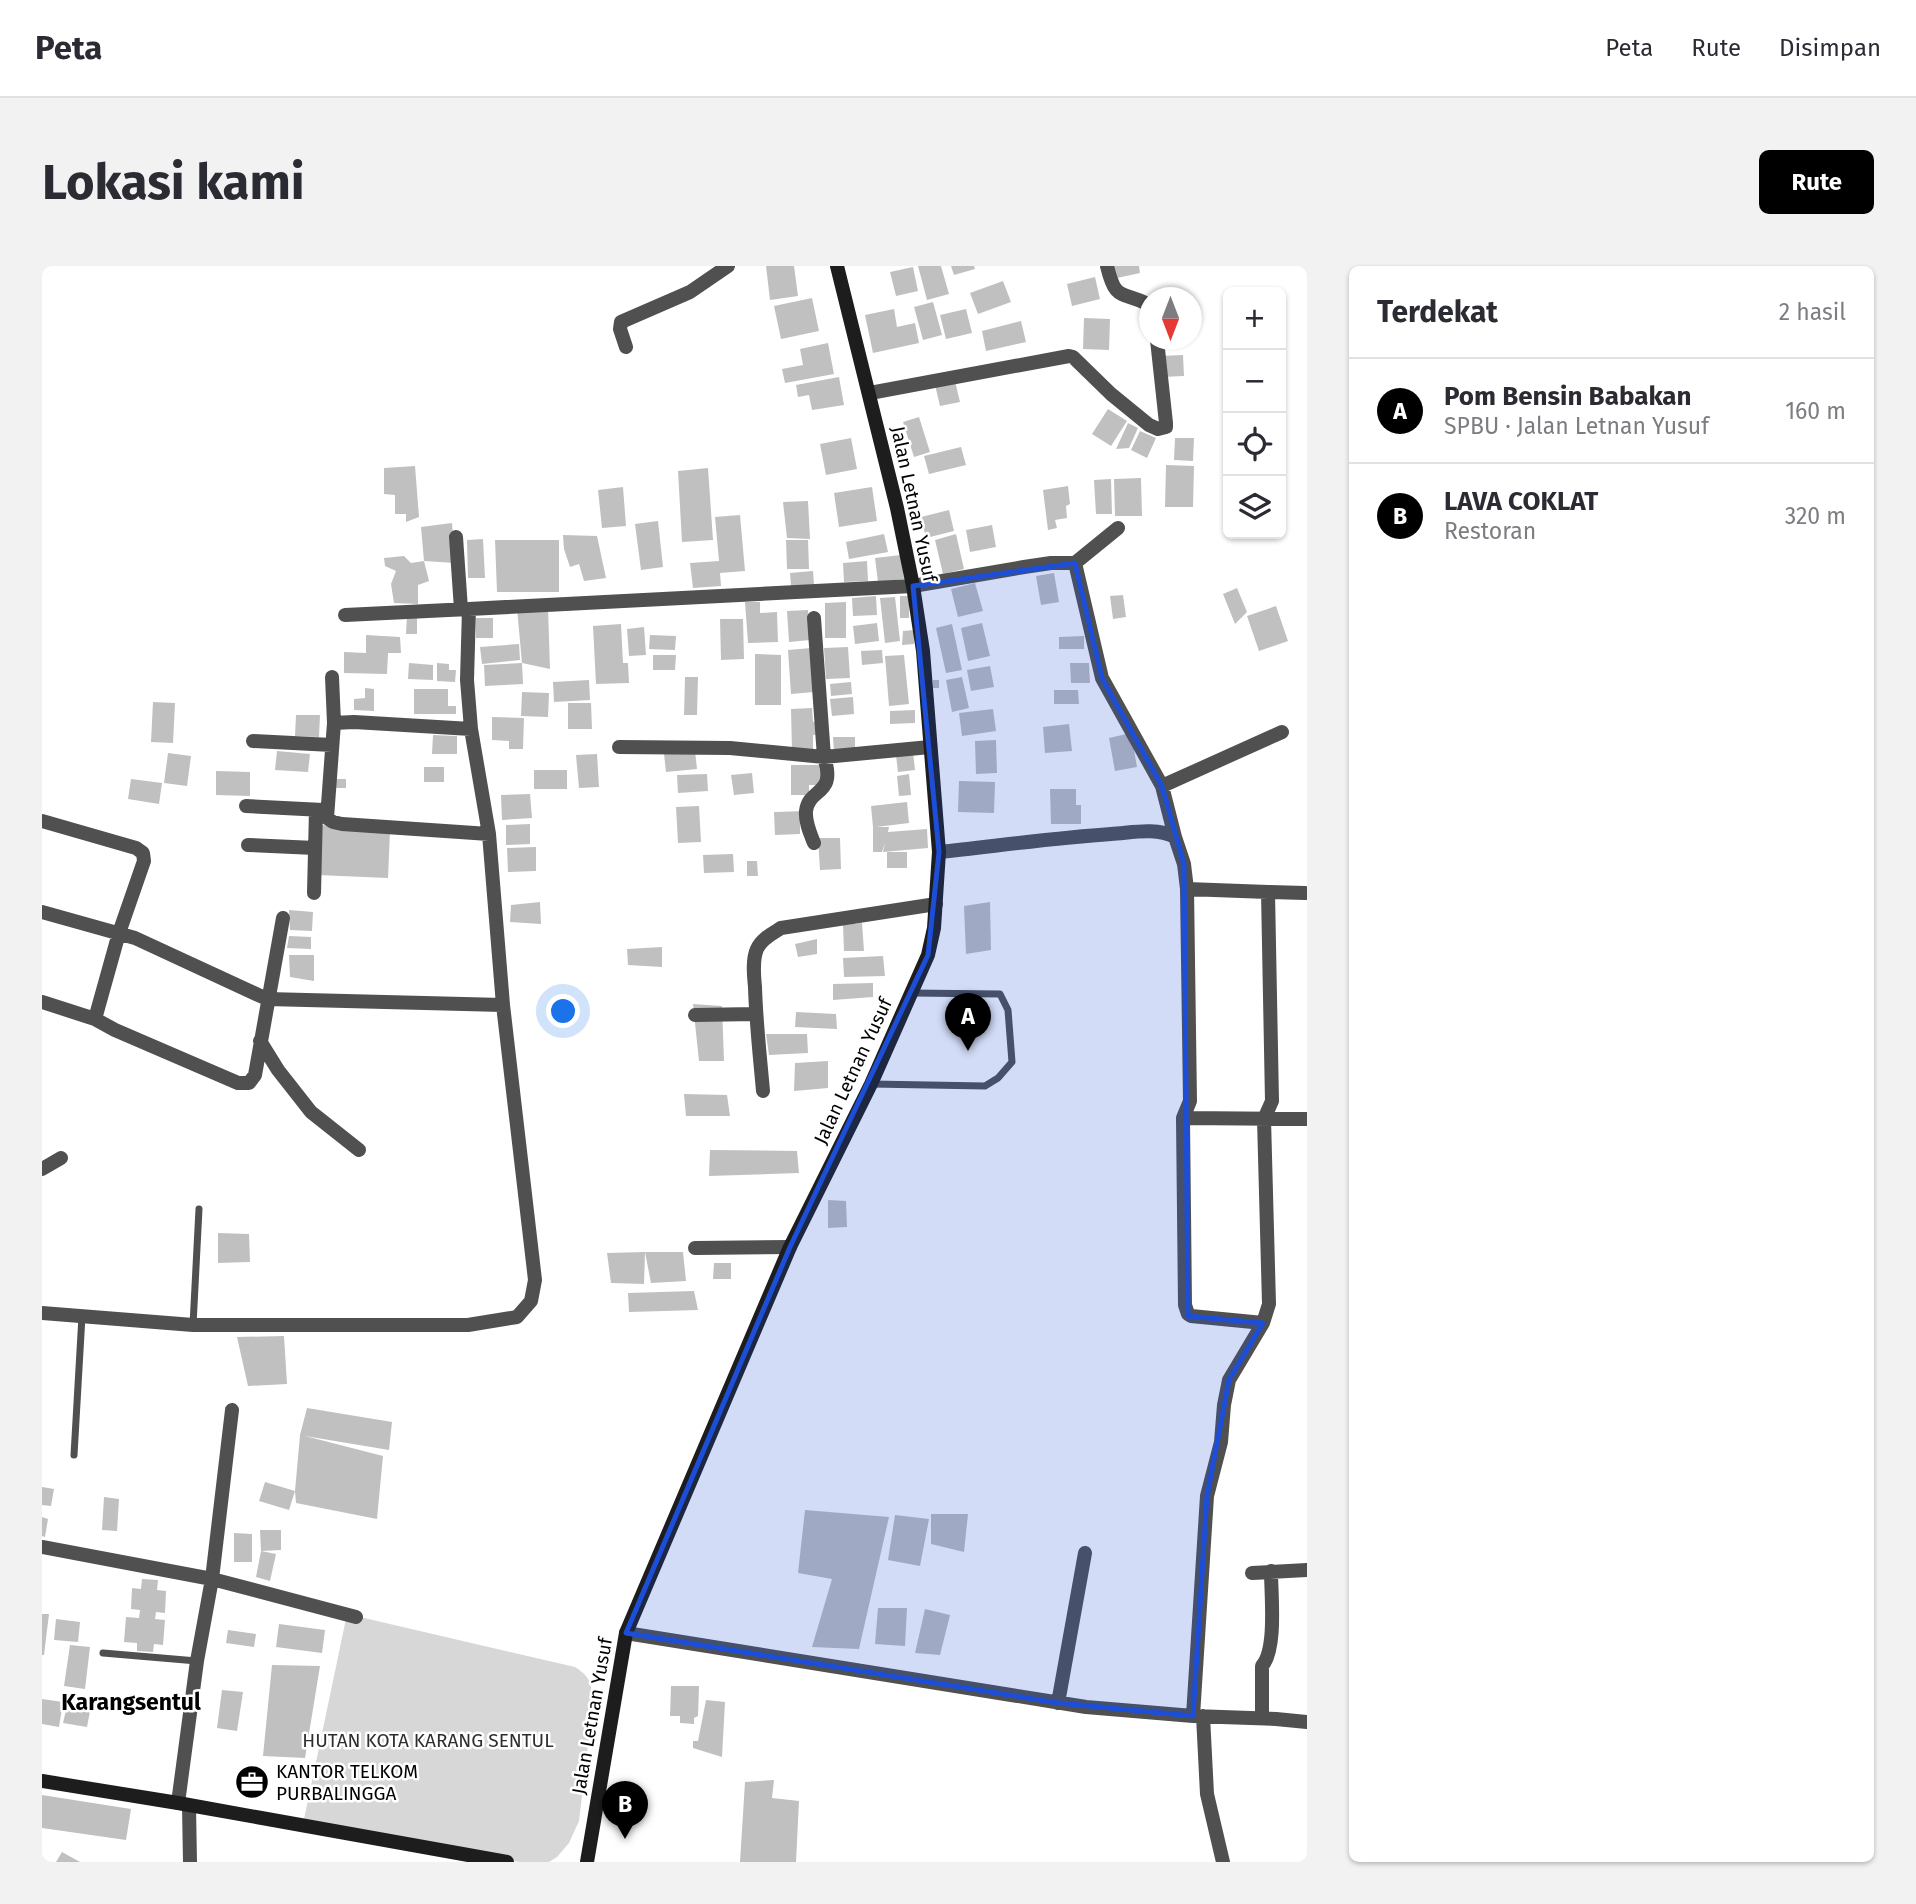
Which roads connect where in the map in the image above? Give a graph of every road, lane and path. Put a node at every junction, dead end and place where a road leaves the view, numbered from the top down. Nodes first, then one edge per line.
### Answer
1 (728, 266) edge
2 (837, 266) edge
3 (1107, 266) edge
4 (1139, 301) edge
5 (626, 347) dead end
6 (1158, 350) edge
7 (870, 393) junction
8 (1118, 528) dead end
9 (456, 537) dead end
10 (1075, 563) junction
11 (913, 586) junction
12 (465, 609) junction
13 (345, 615) dead end
14 (814, 618) dead end
15 (332, 677) dead end
16 (334, 723) junction
17 (471, 729) junction
18 (1282, 732) dead end
19 (253, 741) dead end
20 (332, 745) junction
21 (619, 747) dead end
22 (930, 747) junction
23 (824, 757) junction
24 (1163, 786) junction
25 (246, 806) dead end
26 (322, 810) junction
27 (42, 821) edge
28 (489, 834) junction
29 (1175, 837) junction
30 (814, 843) dead end
31 (248, 845) dead end
32 (315, 848) junction
33 (939, 852) junction
34 (1187, 889) junction
35 (1268, 892) junction
36 (1305, 893) edge
37 (314, 894) dead end
38 (936, 904) junction
39 (42, 912) edge
40 (283, 918) dead end
41 (119, 933) junction
42 (910, 993) junction
43 (267, 999) junction
44 (42, 1002) edge
45 (503, 1005) junction
46 (755, 1014) junction
47 (695, 1015) dead end
48 (95, 1019) junction
49 (260, 1041) junction
50 (871, 1084) junction
51 (763, 1091) dead end
52 (1183, 1118) junction
53 (1264, 1119) junction
54 (1307, 1119) edge
55 (359, 1150) dead end
56 (61, 1158) dead end
57 (42, 1169) edge
58 (199, 1209) dead end
59 (790, 1247) junction
60 (695, 1248) dead end
61 (42, 1313) edge
62 (82, 1315) junction
63 (1263, 1323) junction
64 (194, 1325) junction
65 (232, 1410) dead end
66 (74, 1455) dead end
67 (42, 1547) edge
68 (1085, 1553) dead end
69 (1307, 1570) edge
70 (1271, 1571) junction
71 (1252, 1573) dead end
72 (212, 1579) junction
73 (356, 1617) dead end
74 (626, 1633) junction
75 (103, 1653) dead end
76 (197, 1661) junction
77 (1058, 1703) junction
78 (1198, 1716) junction
79 (1262, 1718) junction
80 (1307, 1722) edge
81 (42, 1781) edge
82 (183, 1804) junction
83 (190, 1862) edge
84 (507, 1862) edge
85 (587, 1862) edge
86 (1223, 1862) edge

1 - 5 street
2 - 7 street, Jalan Letnan Yusuf
3 - 4 street
6 - 7 street
7 - 11 street, Jalan Letnan Yusuf
8 - 10 street
9 - 12 street
10 - 11 street
10 - 24 street
11 - 12 street
11 - 22 street, Jalan Letnan Yusuf
12 - 13 street
12 - 17 street
14 - 23 street
15 - 16 street
16 - 17 street
16 - 20 street
17 - 28 street
18 - 24 street
19 - 20 street
20 - 26 street
21 - 23 street
22 - 23 street
22 - 33 street, Jalan Letnan Yusuf
23 - 30 street
24 - 29 street
25 - 26 street
26 - 28 street
26 - 32 street
27 - 41 street
28 - 45 street
29 - 33 street
29 - 34 street
31 - 32 street
32 - 37 street
33 - 38 street, Jalan Letnan Yusuf
34 - 35 street
34 - 52 street
35 - 36 street
35 - 53 street
38 - 42 street, Jalan Letnan Yusuf
38 - 46 street
39 - 41 street
40 - 43 street
41 - 43 street
41 - 48 street
42 - 50 street, Jalan Letnan Yusuf
42 - 50 lane
43 - 45 street
43 - 49 street
44 - 48 street
45 - 64 street
46 - 47 street
46 - 51 street
48 - 49 street
49 - 55 street
50 - 59 street, Jalan Letnan Yusuf
52 - 53 street
52 - 63 street
53 - 54 street
53 - 63 street
56 - 57 street
58 - 64 lane
59 - 60 street
59 - 74 street, Jalan Letnan Yusuf
61 - 62 street
62 - 64 street
62 - 66 lane
63 - 78 street
65 - 72 street
67 - 72 street
68 - 77 street
69 - 70 street
70 - 71 street
70 - 79 street
72 - 73 street
72 - 76 street
74 - 77 street
74 - 85 street, Jalan Letnan Yusuf
75 - 76 lane
76 - 82 street
77 - 78 street
78 - 79 street
78 - 86 street
79 - 80 street
81 - 82 street
82 - 83 street
82 - 84 street

